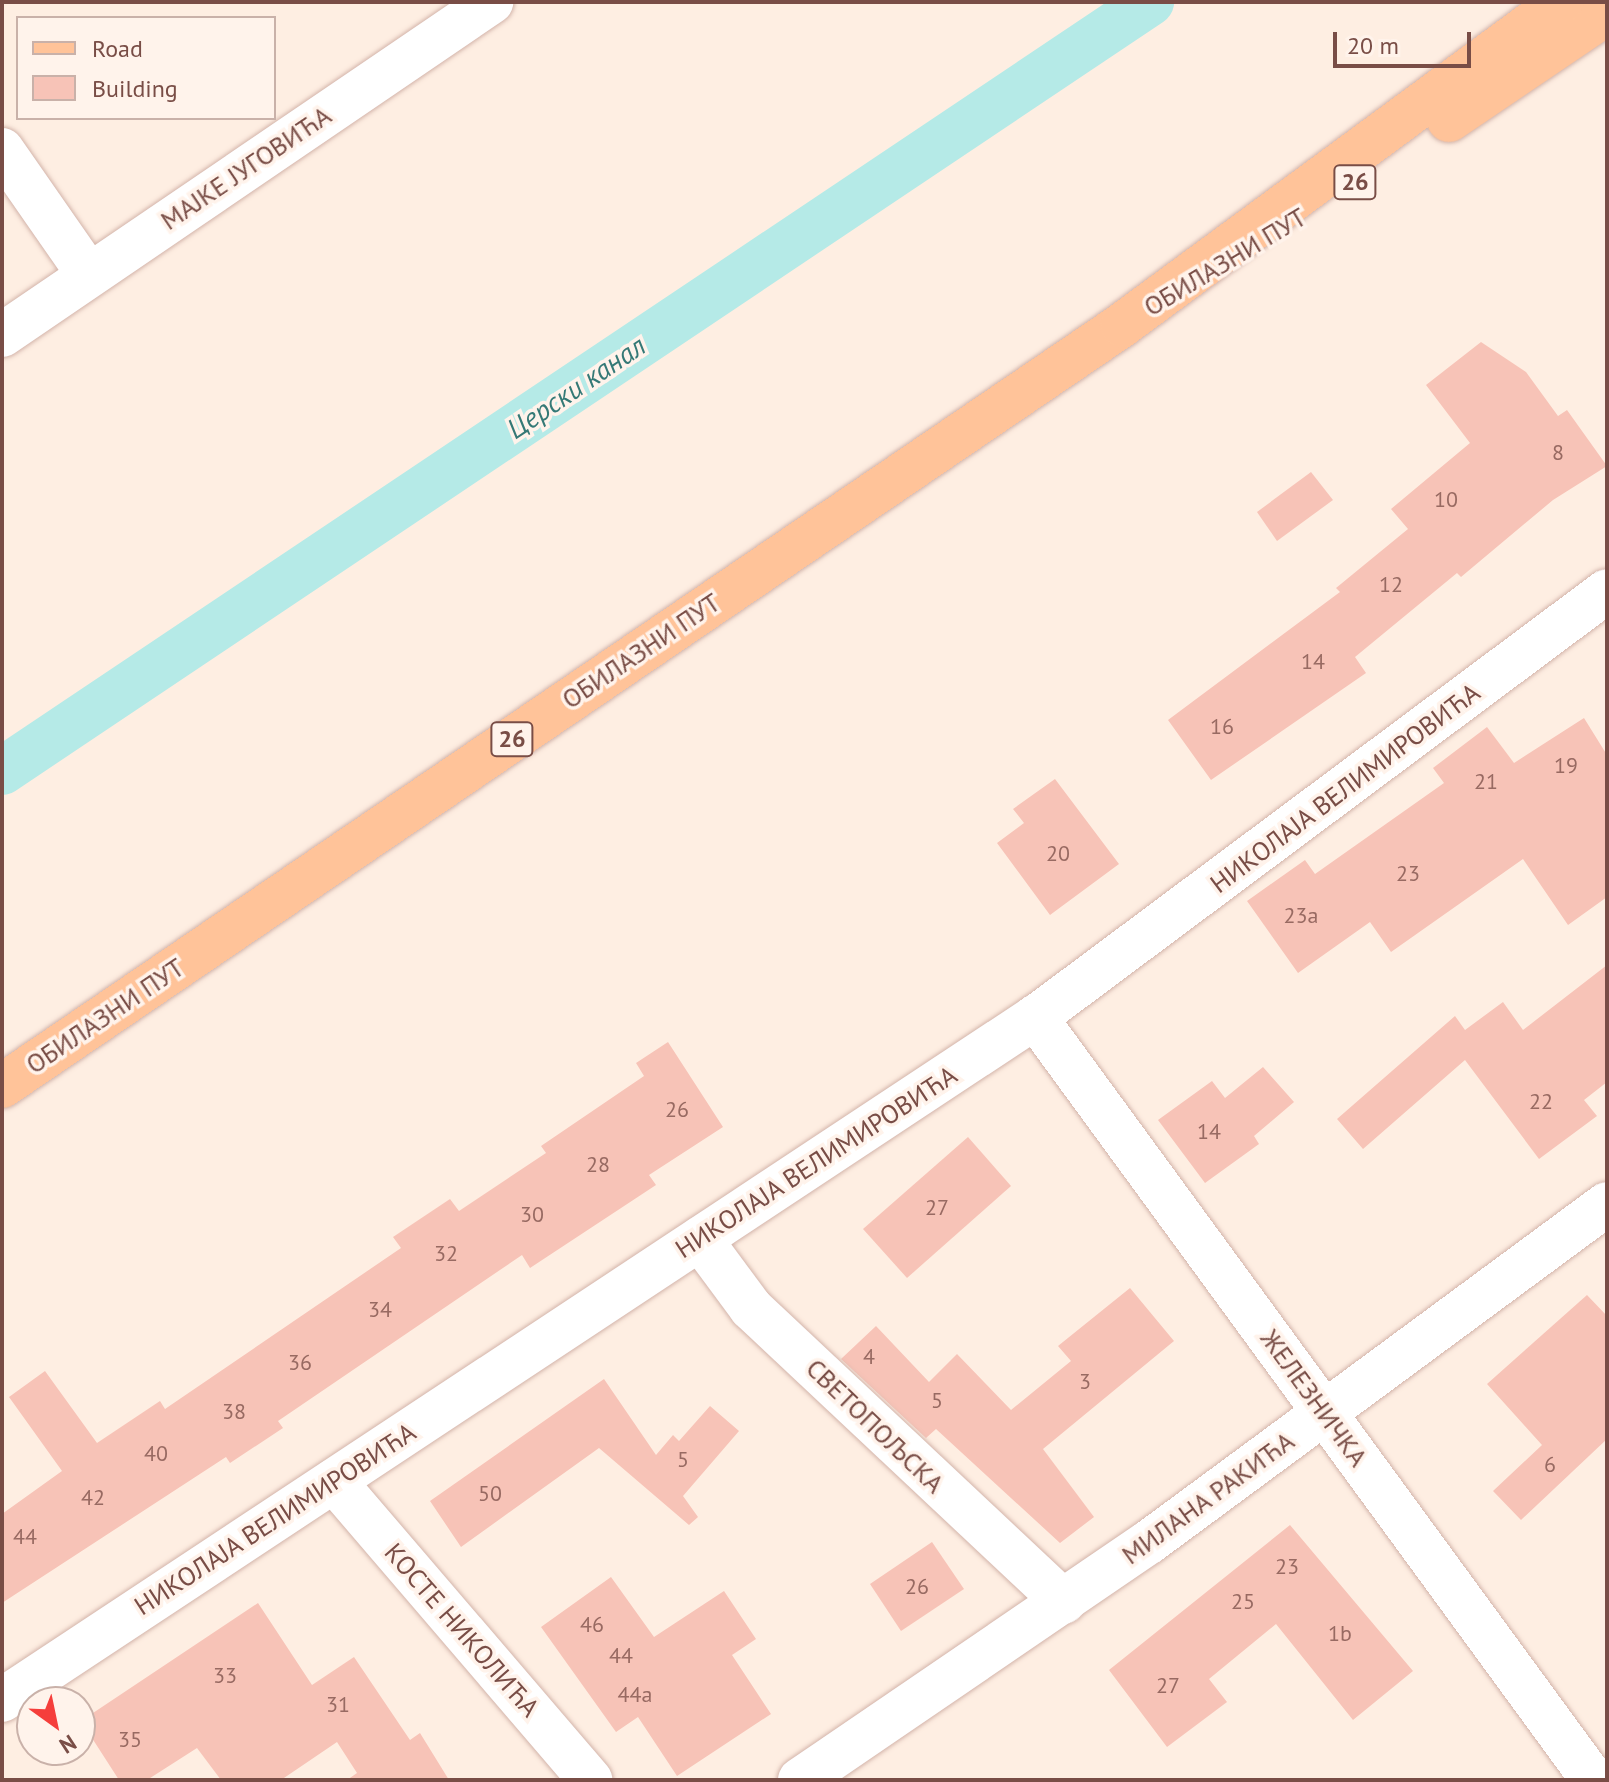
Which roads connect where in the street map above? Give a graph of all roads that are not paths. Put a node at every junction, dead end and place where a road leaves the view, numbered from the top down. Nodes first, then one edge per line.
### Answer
1 (491, 2) edge
2 (1589, 17) edge
3 (2, 150) edge
4 (89, 275) junction
5 (2, 335) edge
6 (1607, 591) edge
7 (1035, 1017) junction
8 (2, 1086) edge
9 (1607, 1204) edge
10 (700, 1239) junction
11 (1324, 1412) junction
12 (334, 1481) junction
13 (1064, 1602) junction
14 (2, 1700) edge
15 (590, 1780) edge
16 (800, 1780) edge
17 (1593, 1780) edge

1 - 4 street, МАЈКЕ ЈУГОВИЋА
2 - 8 main road, ОБИЛАЗНИ ПУТ / 26
3 - 4 street
4 - 5 street, МАЈКЕ ЈУГОВИЋА
6 - 7 street, НИКОЛАЈА ВЕЛИМИРОВИЋА
7 - 10 street, НИКОЛАЈА ВЕЛИМИРОВИЋА
7 - 11 street, ЖЕЛЕЗНИЧКА
9 - 11 street, МИЛАНА РАКИЋА
10 - 12 street, НИКОЛАЈА ВЕЛИМИРОВИЋА
10 - 13 street, СВЕТОПОЉСКА
11 - 13 street, МИЛАНА РАКИЋА
11 - 17 street, ЖЕЛЕЗНИЧКА
12 - 14 street, НИКОЛАЈА ВЕЛИМИРОВИЋА
12 - 15 street, КОСТЕ НИКОЛИЋА
13 - 16 street, МИЛАНА РАКИЋА

